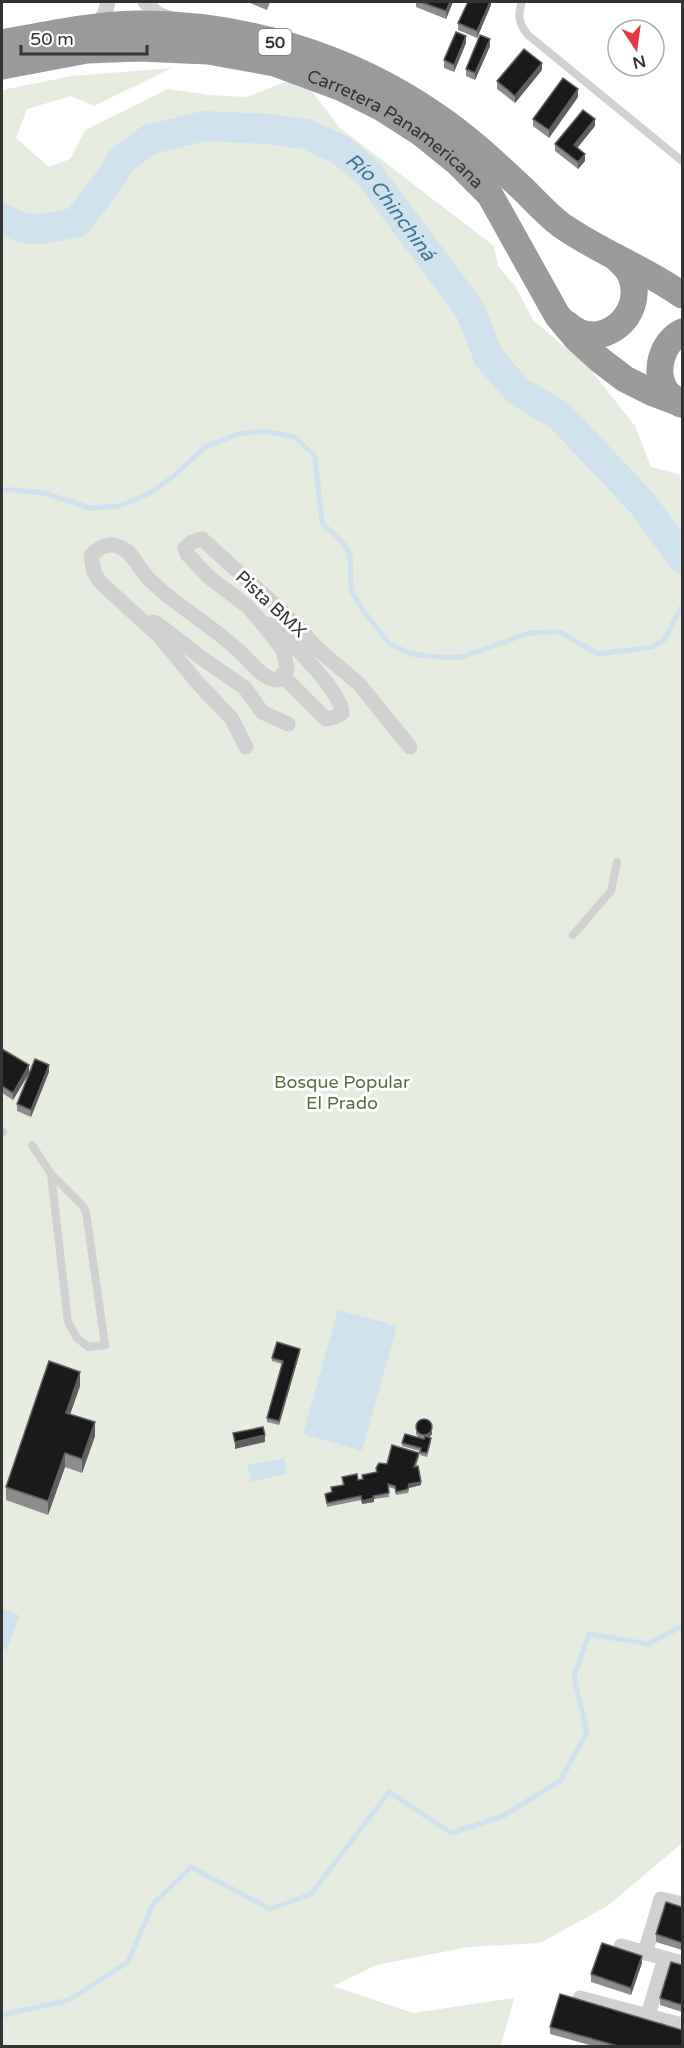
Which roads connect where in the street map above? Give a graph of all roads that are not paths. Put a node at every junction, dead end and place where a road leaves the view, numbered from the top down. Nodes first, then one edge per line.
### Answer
1 (108, 2) edge
2 (145, 2) edge
3 (522, 2) edge
4 (188, 26) junction
5 (84, 28) junction
6 (3, 55) edge
7 (682, 161) edge
8 (616, 258) junction
9 (682, 295) edge
10 (558, 315) junction
11 (682, 332) edge
12 (682, 404) edge
13 (247, 606) junction
14 (138, 616) junction
15 (283, 676) junction
16 (288, 724) dead end
17 (246, 747) dead end
18 (410, 747) dead end
19 (618, 862) dead end
20 (573, 935) dead end
21 (32, 1145) dead end
22 (51, 1174) junction
23 (682, 1904) edge
24 (621, 1946) dead end
25 (645, 1953) junction
26 (665, 1958) junction
27 (682, 1963) edge
28 (580, 1998) edge
29 (648, 2015) junction
30 (682, 2025) edge

1 - 5 street
2 - 4 street
3 - 7 lane
4 - 5 highway, Carretera Panamericana / 50
4 - 8 highway, Carretera Panamericana / 50
5 - 6 highway, Carretera Panamericana / 50
6 - 10 highway, Carretera Panamericana / 50
8 - 9 highway, Carretera Panamericana / 50
8 - 10 highway
10 - 12 highway, Carretera Panamericana / 50
11 - 12 highway
13 - 15 street, Pista BMX
13 - 15 street, Pista BMX
13 - 18 street, Pista BMX
14 - 15 street
14 - 16 street
14 - 17 street
19 - 20 lane
21 - 22 lane
22 - 22 lane
23 - 25 street
24 - 25 street
25 - 26 street
26 - 27 street
26 - 29 street
28 - 29 street
29 - 30 street

